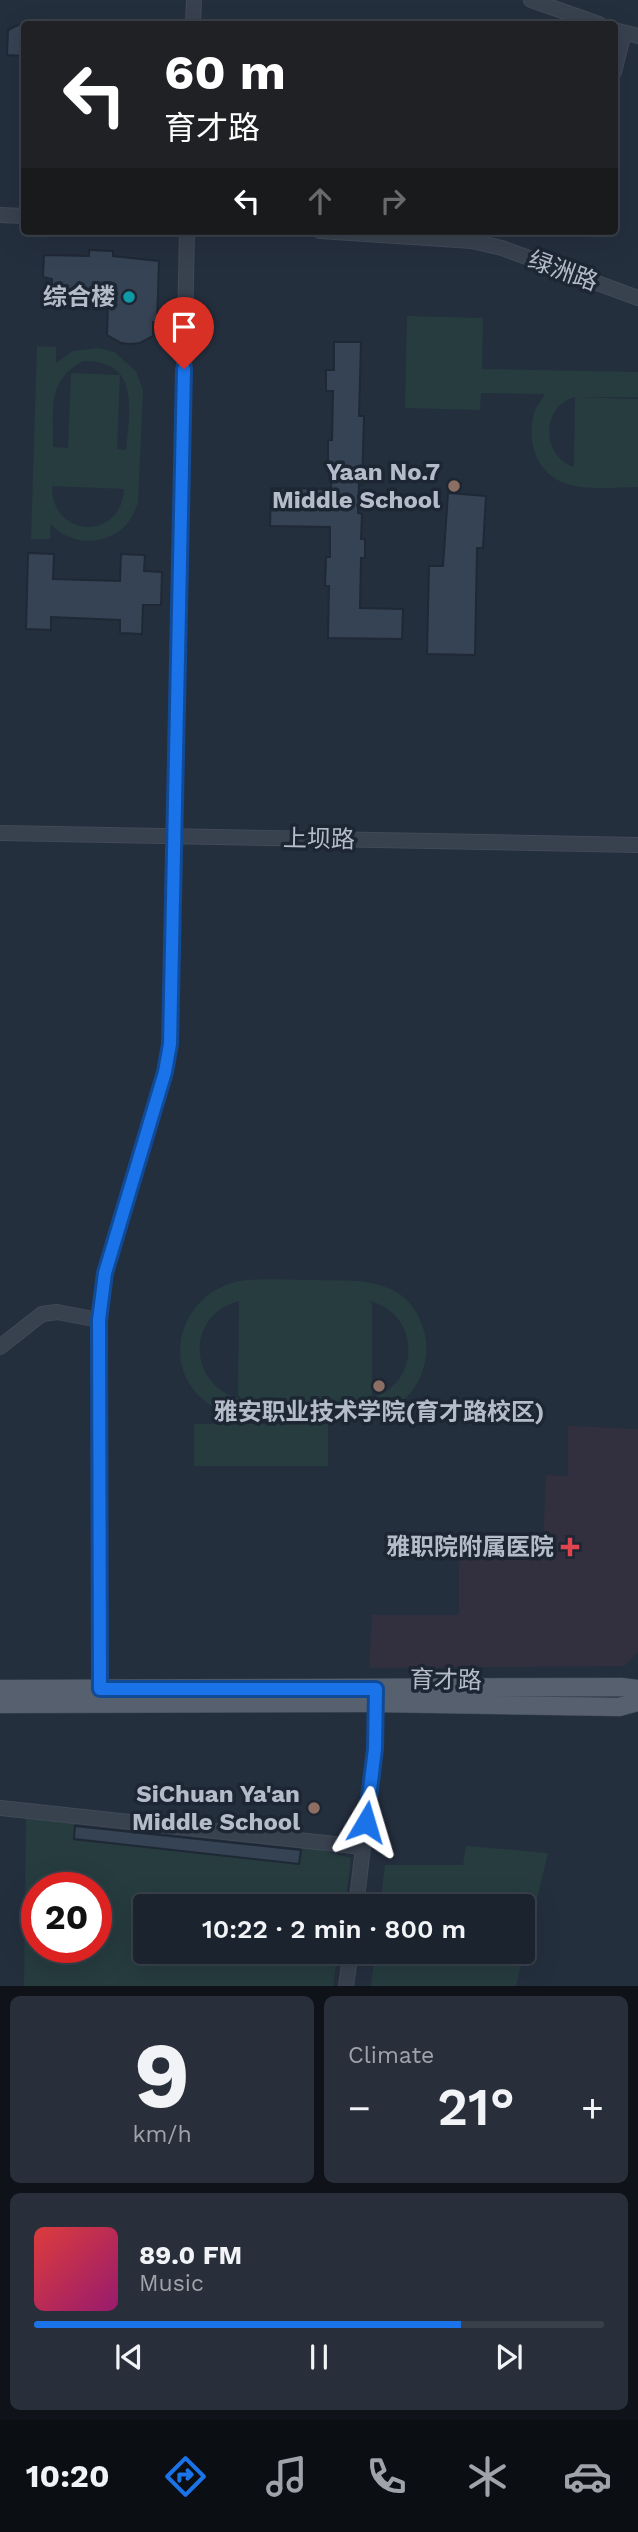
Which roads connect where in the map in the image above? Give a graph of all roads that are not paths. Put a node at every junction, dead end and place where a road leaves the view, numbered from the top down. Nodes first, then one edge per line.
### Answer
1 (194, 0) edge
2 (531, 0) edge
3 (193, 21) edge
4 (590, 21) edge
5 (625, 33) edge
6 (618, 58) edge
7 (0, 215) edge
8 (21, 216) edge
9 (187, 235) edge
10 (386, 235) edge
11 (638, 298) edge
12 (0, 833) edge
13 (173, 836) junction
14 (636, 842) edge
15 (99, 1320) junction
16 (0, 1348) edge
17 (0, 1689) edge
18 (638, 1689) edge
19 (375, 1696) junction
20 (100, 1697) junction
21 (638, 1702) edge
22 (0, 1704) edge
23 (0, 1808) edge
24 (363, 1847) junction
25 (357, 1894) edge
26 (349, 1964) edge
27 (346, 1986) edge

1 - 3 street
2 - 4 street
5 - 6 street
7 - 8 street
9 - 13 street
10 - 11 street, 绿洲路
12 - 13 street, 上坝路
13 - 14 street, 上坝路
13 - 15 street
15 - 16 street
15 - 20 street
17 - 20 main road, 育才路
18 - 19 main road, 育才路
19 - 20 main road, 育才路
19 - 21 main road, 育才路
19 - 24 street
20 - 22 main road, 育才路
23 - 24 street
24 - 25 street
26 - 27 street

